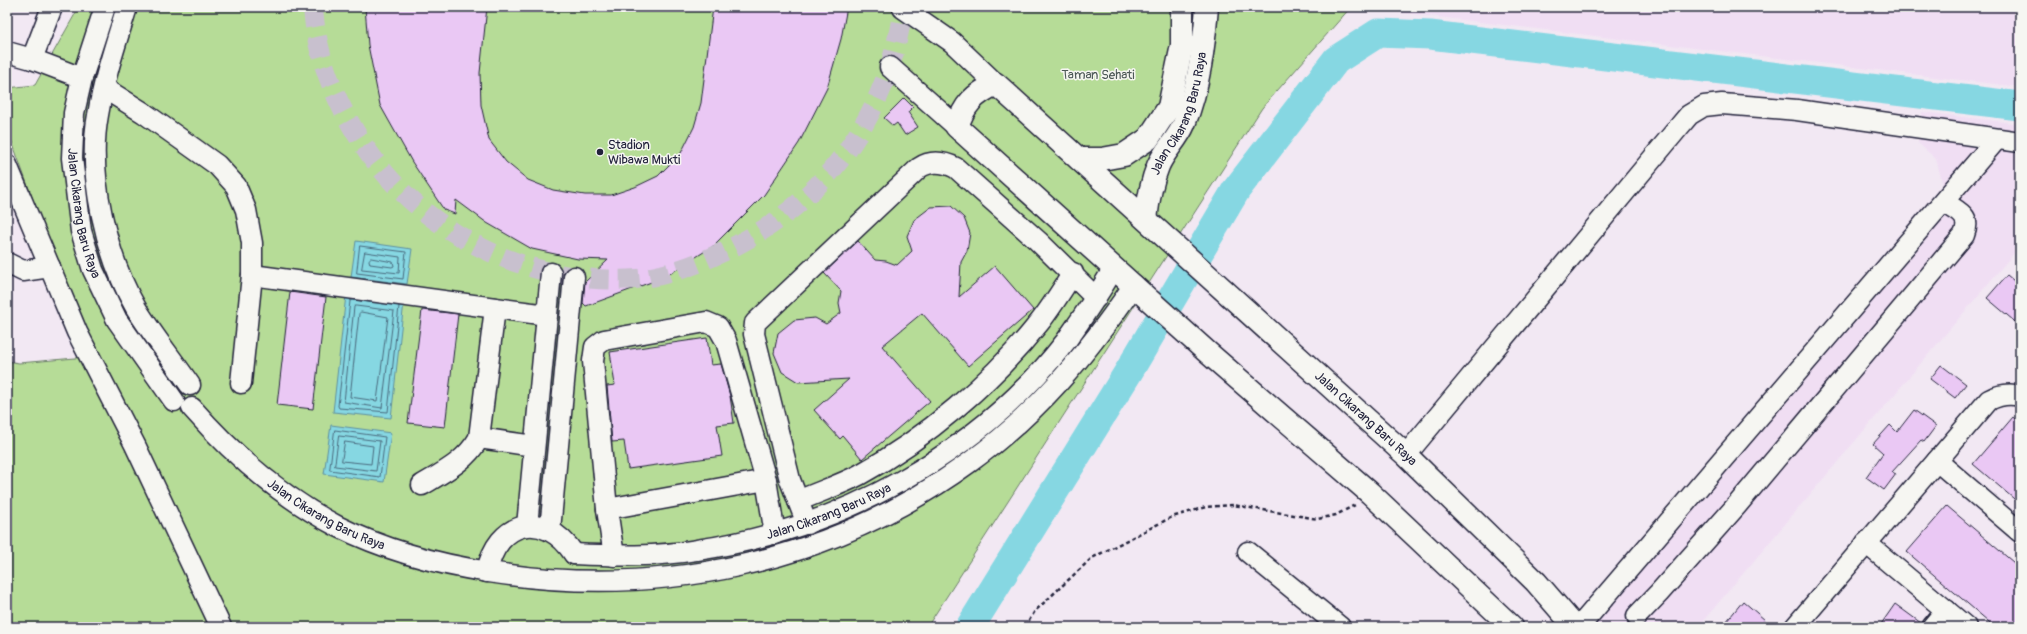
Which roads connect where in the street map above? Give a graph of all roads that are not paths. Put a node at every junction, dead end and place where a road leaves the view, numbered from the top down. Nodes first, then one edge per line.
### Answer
1 (52, 7) edge
2 (105, 7) edge
3 (127, 7) edge
4 (1182, 7) edge
5 (1206, 7) edge
6 (903, 8) dead end
7 (7, 52) edge
8 (32, 59) junction
9 (890, 67) dead end
10 (82, 78) junction
11 (996, 84) junction
12 (104, 88) junction
13 (957, 127) junction
14 (1996, 140) junction
15 (2020, 142) edge
16 (1079, 159) junction
17 (7, 165) edge
18 (1944, 202) junction
19 (1146, 219) junction
20 (7, 263) edge
21 (50, 268) junction
22 (1114, 268) junction
23 (551, 273) dead end
24 (1073, 273) junction
25 (252, 275) junction
26 (574, 277) dead end
27 (1134, 286) junction
28 (1096, 298) junction
29 (495, 308) junction
30 (547, 315) junction
31 (240, 383) dead end
32 (190, 385) junction
33 (2020, 396) edge
34 (174, 401) junction
35 (192, 408) junction
36 (479, 438) junction
37 (534, 446) junction
38 (1406, 455) junction
39 (1937, 460) junction
40 (766, 480) junction
41 (422, 485) dead end
42 (798, 501) junction
43 (607, 509) junction
44 (807, 524) junction
45 (527, 526) junction
46 (550, 530) junction
47 (2020, 532) edge
48 (775, 534) junction
49 (1866, 544) junction
50 (1248, 552) dead end
51 (574, 554) junction
52 (614, 556) junction
53 (487, 572) junction
54 (571, 582) junction
55 (1946, 610) junction
56 (1637, 616) dead end
57 (221, 627) edge
58 (1340, 627) edge
59 (1512, 627) edge
60 (1576, 627) edge
61 (1579, 627) edge
62 (1795, 627) edge
63 (1932, 627) edge
64 (1966, 627) edge

1 - 8 street
2 - 10 street, Jalan Cikarang Baru Raya
3 - 12 street, Jalan Cikarang Baru Raya
4 - 16 main road, Jalan Cikarang Baru Raya
5 - 19 main road, Jalan Cikarang Baru Raya
6 - 11 street, Jalan Cikarang Baru Raya
7 - 8 street
8 - 10 street
9 - 13 street
10 - 34 street, Jalan Cikarang Baru Raya
11 - 13 main road
11 - 16 main road, Jalan Cikarang Baru Raya
12 - 25 street
12 - 32 street, Jalan Cikarang Baru Raya
13 - 22 main road
14 - 15 street
14 - 18 street
14 - 38 street
16 - 19 main road, Jalan Cikarang Baru Raya
17 - 21 street
18 - 56 street
18 - 61 street
19 - 38 main road, Jalan Cikarang Baru Raya
20 - 21 street
21 - 57 street
22 - 27 main road
22 - 28 street, Jalan Cikarang Baru Raya
23 - 30 street
24 - 28 street
24 - 42 street
24 - 42 street
25 - 29 street
25 - 31 street
26 - 46 street
27 - 54 street, Jalan Cikarang Baru Raya
27 - 59 main road
28 - 44 street, Jalan Cikarang Baru Raya
29 - 30 street
29 - 36 street
30 - 37 street
32 - 34 street
32 - 35 street
33 - 39 street
34 - 35 street
35 - 53 street, Jalan Cikarang Baru Raya
36 - 37 street
36 - 41 street
37 - 45 street
38 - 60 main road, Jalan Cikarang Baru Raya
39 - 47 street
39 - 49 street
40 - 43 street
40 - 43 street
40 - 48 street
42 - 44 street
43 - 52 street
44 - 48 street, Jalan Cikarang Baru Raya
45 - 46 street
45 - 53 street
46 - 51 street
48 - 52 street, Jalan Cikarang Baru Raya
49 - 55 street
49 - 62 street
50 - 58 street
51 - 52 street, Jalan Cikarang Baru Raya
51 - 54 street
53 - 54 street, Jalan Cikarang Baru Raya
55 - 63 street
55 - 64 street

